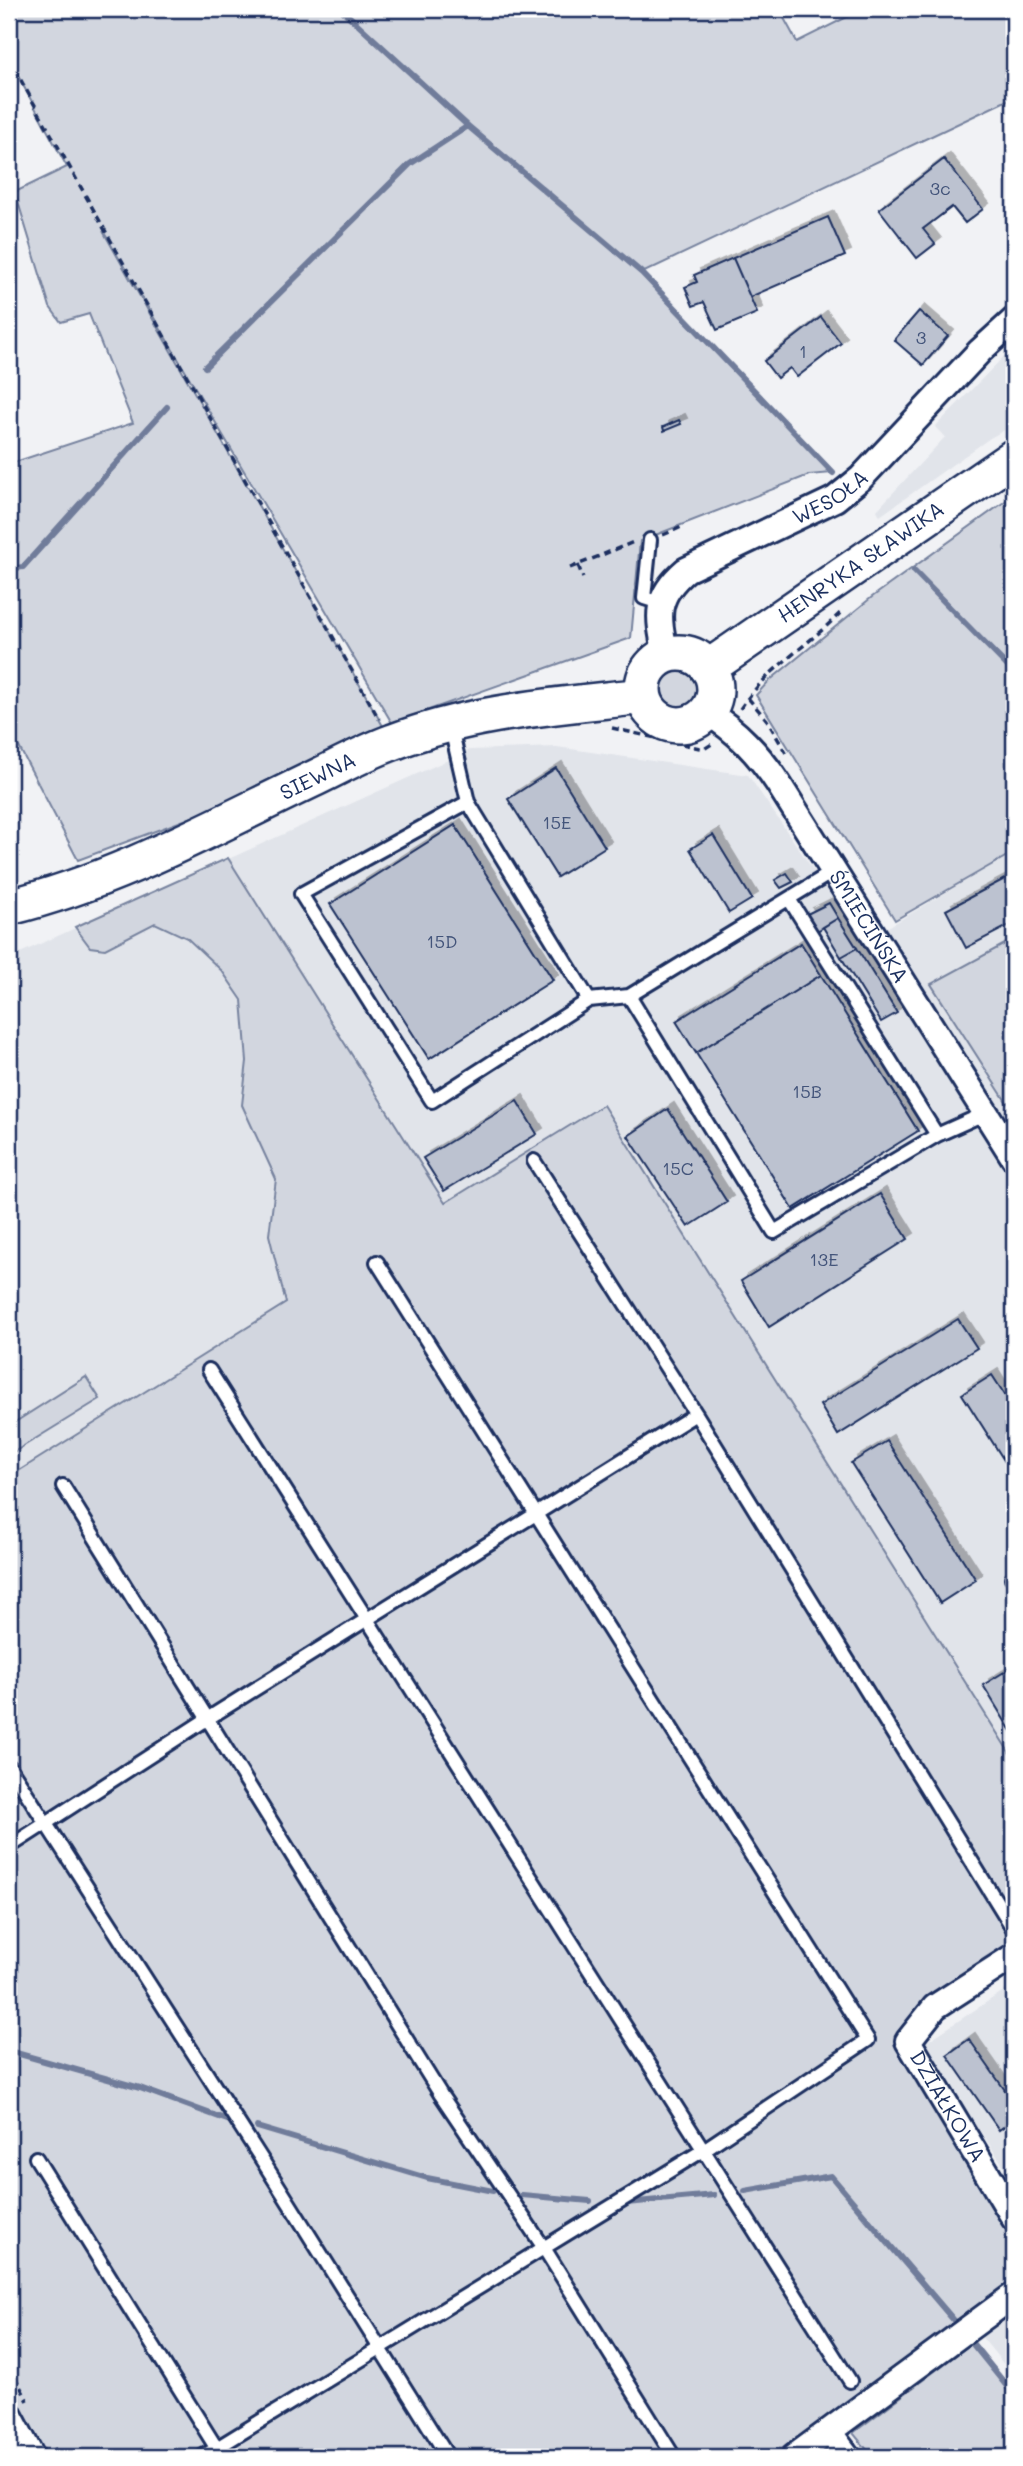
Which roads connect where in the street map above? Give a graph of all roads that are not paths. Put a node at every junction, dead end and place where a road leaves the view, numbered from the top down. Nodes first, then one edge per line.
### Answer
1 (1014, 320) edge
2 (1014, 457) edge
3 (650, 540) road end
4 (660, 603) junction
5 (666, 655) junction
6 (708, 668) junction
7 (643, 696) junction
8 (707, 712) junction
9 (449, 723) junction
10 (468, 802) junction
11 (834, 872) junction
12 (789, 899) junction
13 (9, 907) edge
14 (629, 996) junction
15 (589, 1000) junction
16 (986, 1113) junction
17 (937, 1135) junction
18 (1014, 1158) edge
19 (534, 1161) dead end
20 (377, 1262) dead end
21 (209, 1370) dead end
22 (696, 1414) junction
23 (63, 1486) dead end
24 (537, 1512) junction
25 (366, 1619) junction
26 (207, 1718) junction
27 (9, 1766) edge
28 (46, 1825) junction
29 (9, 1847) edge
30 (1014, 1930) edge
31 (1014, 1956) edge
32 (702, 2151) junction
33 (36, 2158) dead end
34 (1014, 2218) edge
35 (544, 2248) junction
36 (1014, 2295) edge
37 (380, 2348) junction
38 (850, 2381) dead end
39 (9, 2414) edge
40 (829, 2432) junction
41 (219, 2453) edge
42 (32, 2457) edge
43 (202, 2457) edge
44 (448, 2457) edge
45 (674, 2457) edge
46 (794, 2457) edge
47 (848, 2457) edge

1 - 4 street, WESOŁA
2 - 6 main road, HENRYKA SŁAWIKA
3 - 4 lane
4 - 5 street
5 - 6 main road
5 - 7 main road
6 - 8 main road
7 - 8 main road
7 - 9 main road, SIEWNA
8 - 11 street, ŚMIECIŃSKA
9 - 10 lane
9 - 13 main road, SIEWNA
10 - 15 lane
10 - 15 lane
11 - 12 lane
11 - 16 street, ŚMIECIŃSKA
12 - 14 lane
12 - 17 lane
14 - 15 lane
14 - 17 lane
16 - 17 lane
16 - 18 street, ŚMIECIŃSKA
19 - 22 lane
20 - 24 lane
21 - 25 lane
22 - 24 lane
22 - 30 lane
23 - 26 lane
24 - 25 lane
24 - 32 lane
25 - 26 lane
25 - 32 lane
26 - 28 lane
26 - 35 lane
27 - 28 lane
28 - 29 lane
28 - 37 lane
31 - 34 street, DZIAŁKOWA
32 - 35 lane
32 - 38 lane
33 - 41 lane
35 - 37 lane
35 - 45 lane
36 - 40 street
37 - 41 lane
37 - 44 lane
39 - 42 street
40 - 46 street
40 - 47 street
41 - 43 lane

